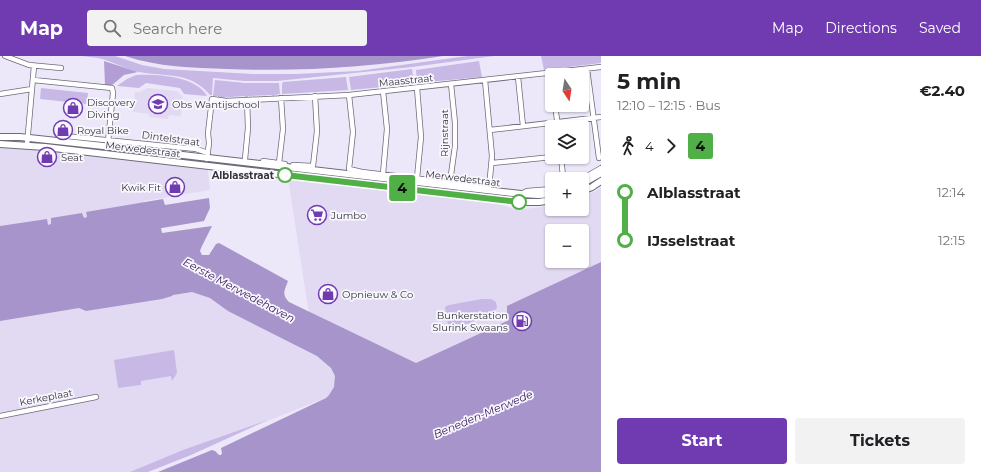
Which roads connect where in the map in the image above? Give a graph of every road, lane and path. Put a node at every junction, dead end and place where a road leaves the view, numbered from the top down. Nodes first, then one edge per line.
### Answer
1 (5, 56) edge
2 (34, 66) junction
3 (601, 67) edge
4 (61, 68) dead end
5 (589, 69) edge
6 (545, 75) edge
7 (518, 77) junction
8 (33, 80) junction
9 (485, 80) junction
10 (451, 84) junction
11 (589, 85) edge
12 (417, 88) junction
13 (32, 89) junction
14 (383, 91) junction
15 (0, 94) edge
16 (350, 95) junction
17 (315, 96) junction
18 (281, 98) junction
19 (248, 100) junction
20 (601, 116) edge
21 (593, 118) junction
22 (583, 120) edge
23 (545, 125) edge
24 (523, 126) junction
25 (490, 130) junction
26 (0, 137) edge
27 (27, 138) junction
28 (0, 144) edge
29 (108, 144) junction
30 (27, 145) junction
31 (208, 156) junction
32 (545, 158) edge
33 (599, 158) dead end
34 (245, 159) junction
35 (237, 162) junction
36 (279, 163) junction
37 (492, 163) junction
38 (296, 167) junction
39 (601, 168) edge
40 (233, 169) junction
41 (362, 172) junction
42 (334, 173) junction
43 (601, 173) edge
44 (383, 174) junction
45 (589, 175) edge
46 (355, 176) junction
47 (417, 178) junction
48 (332, 180) junction
49 (589, 180) edge
50 (601, 181) edge
51 (450, 182) junction
52 (443, 185) junction
53 (589, 188) edge
54 (489, 189) junction
55 (545, 189) edge
56 (442, 192) junction
57 (521, 194) junction
58 (545, 194) edge
59 (545, 201) edge
60 (96, 397) dead end
61 (0, 416) edge

1 - 2 street
2 - 4 street
2 - 8 street
3 - 5 street, Maasstraat
6 - 7 street, Maasstraat
7 - 9 street, Maasstraat
7 - 24 street
8 - 13 street
8 - 29 street
9 - 10 street, Maasstraat
9 - 25 street
10 - 12 street, Maasstraat
10 - 51 street, Rijnstraat
11 - 21 street
12 - 14 street, Maasstraat
12 - 47 street
13 - 15 street
13 - 27 street
14 - 16 street, Maasstraat
14 - 44 street
16 - 17 street, Maasstraat
16 - 41 street, Merwedestraat
17 - 18 street, Maasstraat
17 - 38 street, Merwedestraat
18 - 19 street, Maasstraat
18 - 36 street
19 - 31 street, Maasstraat
19 - 34 street
20 - 21 street
21 - 22 street
21 - 33 street
23 - 24 street
24 - 25 street
25 - 37 street
26 - 27 main road, Merwedestraat
27 - 29 main road, Merwedestraat
27 - 30 street
28 - 30 main road, Merwedestraat
29 - 31 main road, Merwedestraat
30 - 40 main road, Merwedestraat
31 - 35 main road, Merwedestraat
32 - 37 street
34 - 35 street
34 - 36 street, Merwedestraat
35 - 38 main road, Merwedestraat
35 - 40 street
36 - 38 street, Merwedestraat
37 - 54 street
38 - 42 main road, Merwedestraat
39 - 45 street
40 - 48 main road, Merwedestraat
41 - 44 street, Merwedestraat
41 - 46 street
42 - 46 main road, Merwedestraat
42 - 48 street
43 - 49 main road
44 - 47 street, Merwedestraat
46 - 52 main road, Merwedestraat
47 - 51 street, Merwedestraat
48 - 56 main road, Merwedestraat
50 - 53 main road
51 - 54 street, Merwedestraat
52 - 54 main road, Merwedestraat
52 - 56 street
54 - 57 main road, Merwedestraat
55 - 57 street, Merwedestraat
56 - 59 main road, Merwedestraat
57 - 58 main road, Merwedestraat
60 - 61 street, Kerkeplaat

